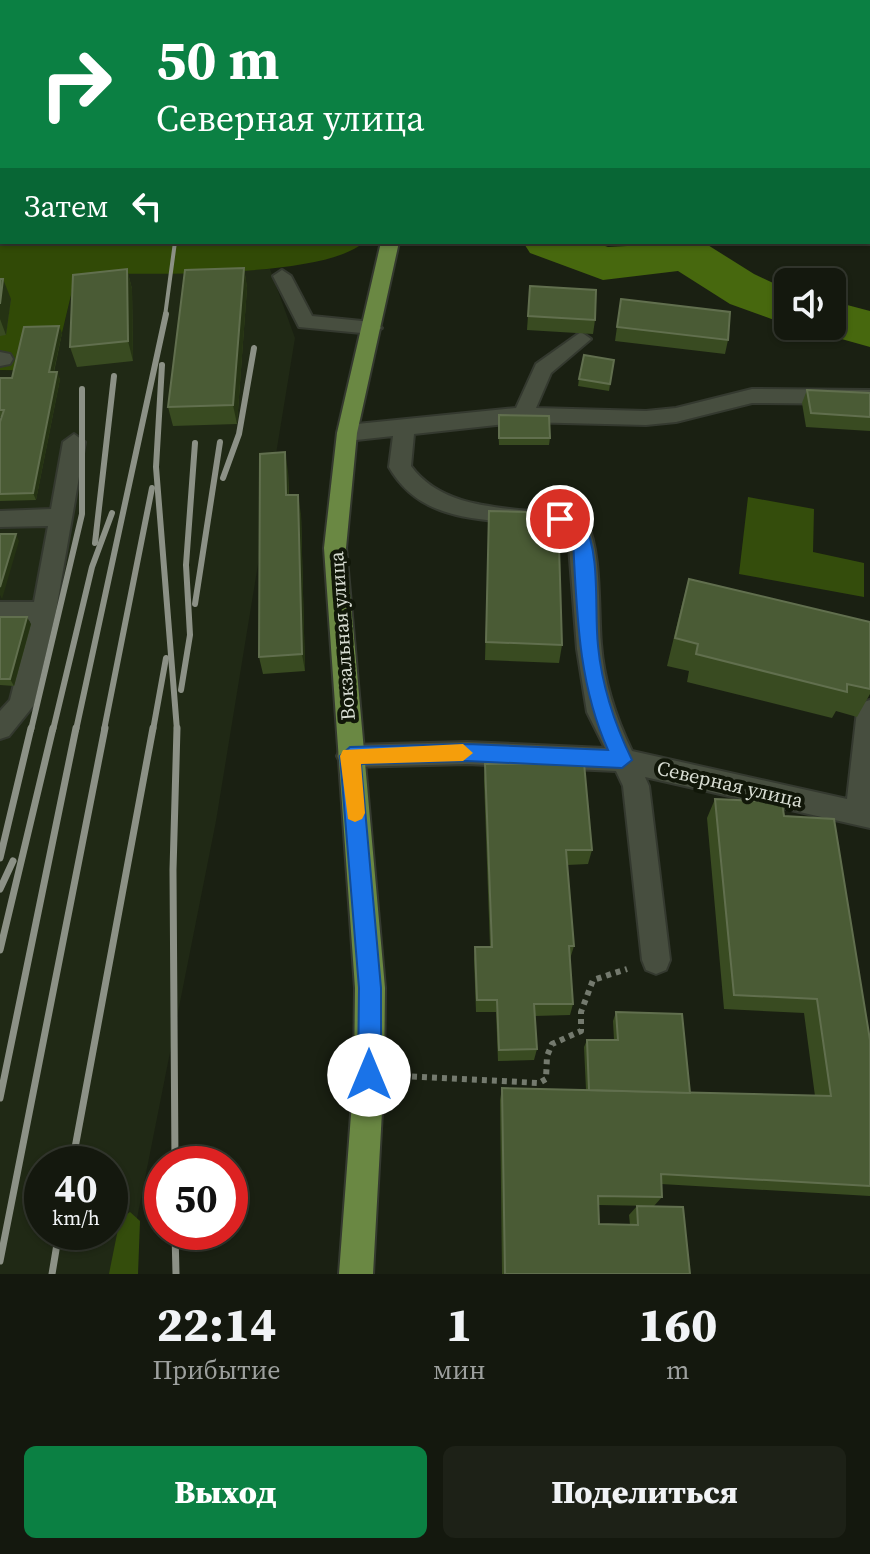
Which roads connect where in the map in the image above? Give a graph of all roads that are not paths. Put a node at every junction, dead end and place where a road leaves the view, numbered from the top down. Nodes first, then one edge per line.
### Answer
1 (390, 244) edge
2 (282, 276) dead end
3 (372, 328) junction
4 (581, 339) edge
5 (870, 397) edge
6 (523, 415) junction
7 (404, 428) junction
8 (347, 433) junction
9 (74, 442) dead end
10 (61, 517) junction
11 (0, 519) edge
12 (44, 611) junction
13 (0, 612) edge
14 (870, 711) edge
15 (0, 728) edge
16 (350, 756) junction
17 (622, 760) junction
18 (864, 815) edge
19 (656, 960) road end
20 (356, 1274) edge

1 - 3 main road, Вокзальная улица
2 - 3 street
3 - 8 main road, Вокзальная улица
4 - 6 street
5 - 6 street
6 - 7 street
7 - 8 street
7 - 17 street
8 - 16 main road, Вокзальная улица
9 - 10 street
10 - 11 street
10 - 12 street
12 - 13 street
12 - 15 street
14 - 18 street
16 - 17 street, Северная улица
16 - 20 main road, Вокзальная улица
17 - 18 street, Северная улица
17 - 19 street

